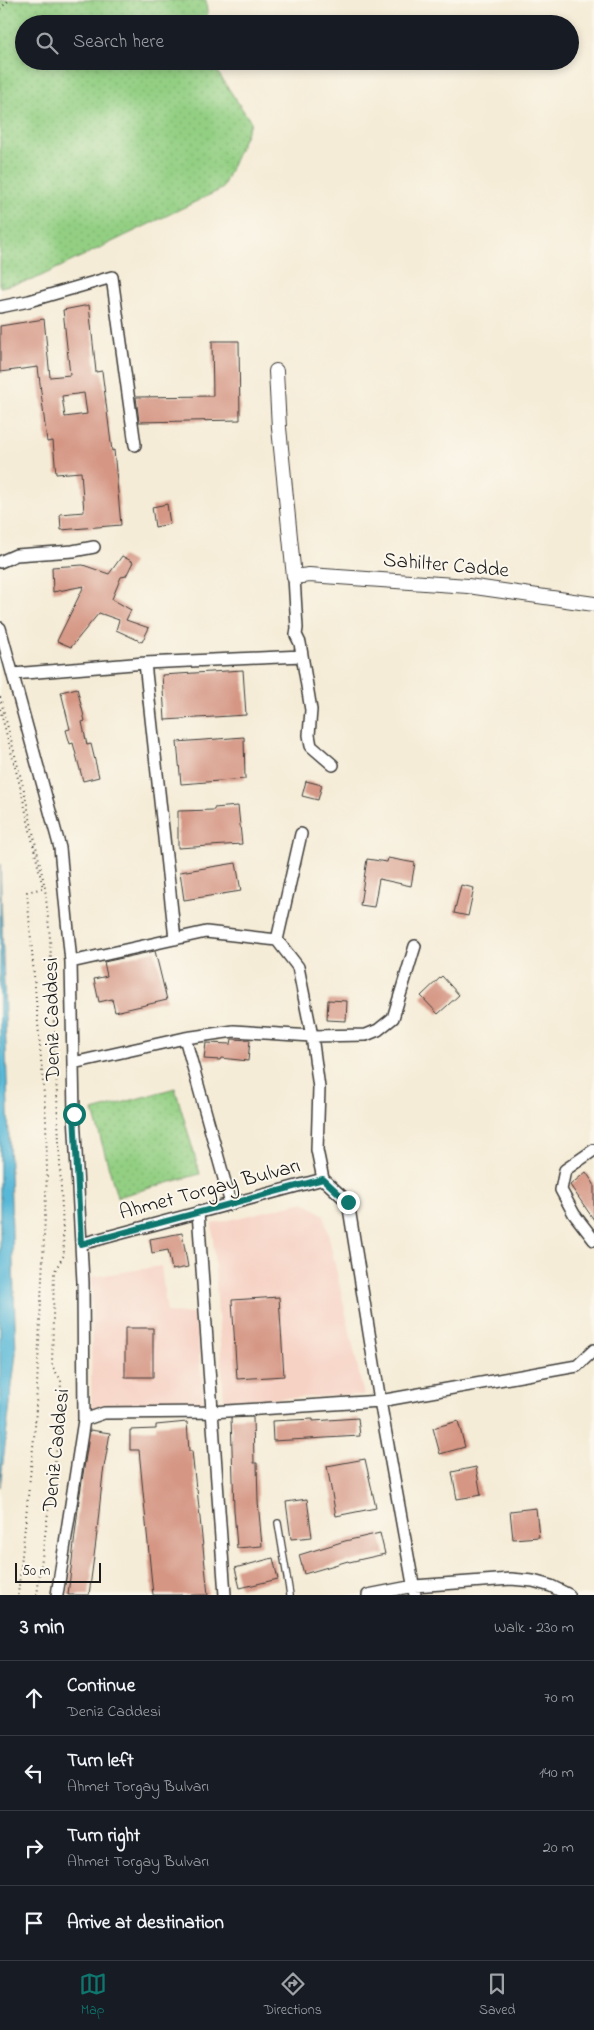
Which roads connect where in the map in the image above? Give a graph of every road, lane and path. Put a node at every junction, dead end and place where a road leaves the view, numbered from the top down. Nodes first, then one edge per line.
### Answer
1 (9, 0) edge
2 (0, 9) edge
3 (0, 307) edge
4 (276, 371) dead end
5 (135, 445) dead end
6 (94, 548) dead end
7 (0, 562) edge
8 (294, 577) junction
9 (594, 604) edge
10 (0, 628) edge
11 (302, 656) junction
12 (145, 663) junction
13 (13, 674) junction
14 (0, 696) edge
15 (0, 709) edge
16 (333, 765) dead end
17 (301, 834) dead end
18 (175, 939) junction
19 (277, 940) junction
20 (415, 946) dead end
21 (71, 962) junction
22 (312, 1036) junction
23 (185, 1038) junction
24 (73, 1062) junction
25 (594, 1150) edge
26 (323, 1179) junction
27 (231, 1204) junction
28 (198, 1212) junction
29 (594, 1240) edge
30 (81, 1244) junction
31 (594, 1350) edge
32 (380, 1401) junction
33 (212, 1412) junction
34 (84, 1420) junction
35 (278, 1523) dead end
36 (414, 1590) edge
37 (18, 1595) edge
38 (37, 1595) edge
39 (57, 1595) edge
40 (225, 1595) edge
41 (290, 1595) edge
42 (368, 1595) edge
43 (569, 1595) edge

1 - 2 path
3 - 5 street
4 - 8 street
6 - 7 street
8 - 9 street, Sahilter Cadde
8 - 11 street
10 - 13 street, Deniz Caddesi
11 - 12 street
11 - 16 street
12 - 13 street
12 - 18 street
13 - 21 street, Deniz Caddesi
14 - 38 path
15 - 37 path
17 - 19 street
18 - 19 street
18 - 21 street
19 - 22 street
20 - 22 street
21 - 24 street, Deniz Caddesi
22 - 23 street
22 - 26 street
23 - 24 street
23 - 27 street
24 - 30 street, Deniz Caddesi
25 - 29 street
26 - 27 street, Ahmet Torgay Bulvarı
26 - 32 street, Ahmet Torgay Bulvarı
27 - 28 street, Ahmet Torgay Bulvarı
28 - 30 street, Ahmet Torgay Bulvarı
28 - 33 street
30 - 34 street, Deniz Caddesi
31 - 32 street
32 - 33 street
32 - 36 street, Ahmet Torgay Bulvarı
33 - 34 street
33 - 40 street
34 - 39 street, Deniz Caddesi
35 - 41 lane
36 - 42 street
36 - 43 street

